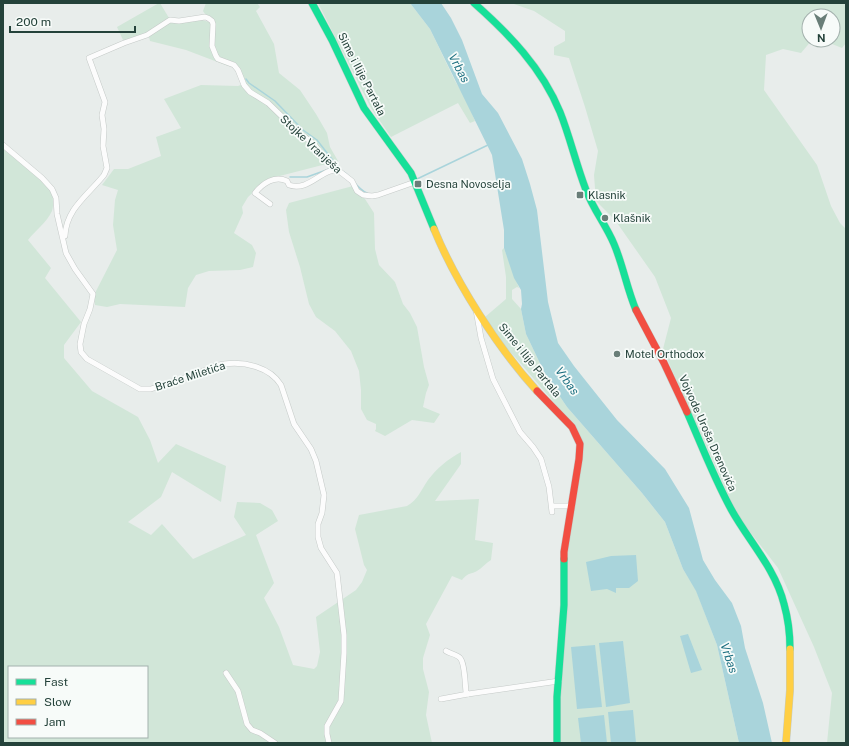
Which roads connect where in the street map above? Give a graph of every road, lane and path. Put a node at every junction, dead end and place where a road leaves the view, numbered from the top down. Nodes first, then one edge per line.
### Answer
1 (312, 3) edge
2 (474, 3) edge
3 (3, 145) edge
4 (336, 170) junction
5 (415, 182) junction
6 (270, 204) dead end
7 (65, 245) junction
8 (475, 307) junction
9 (572, 506) junction
10 (446, 651) dead end
11 (226, 673) dead end
12 (559, 681) junction
13 (468, 694) junction
14 (441, 699) dead end
15 (275, 743) edge
16 (329, 743) edge
17 (557, 743) edge
18 (786, 743) edge

1 - 5 street, Sime i Ilije Partala
2 - 18 street, Vojvode Uroša Drenovića
3 - 7 street
4 - 5 street, Stojke Vranješa
4 - 6 street
4 - 7 street, Stojke Vranješa
5 - 8 street, Sime i Ilije Partala
7 - 16 street, Braće Miletića
8 - 9 street, Sime i Ilije Partala
8 - 9 street
9 - 12 street, Sime i Ilije Partala
10 - 13 street
11 - 15 street
12 - 13 street
12 - 17 street, Sime i Ilije Partala
13 - 14 street

